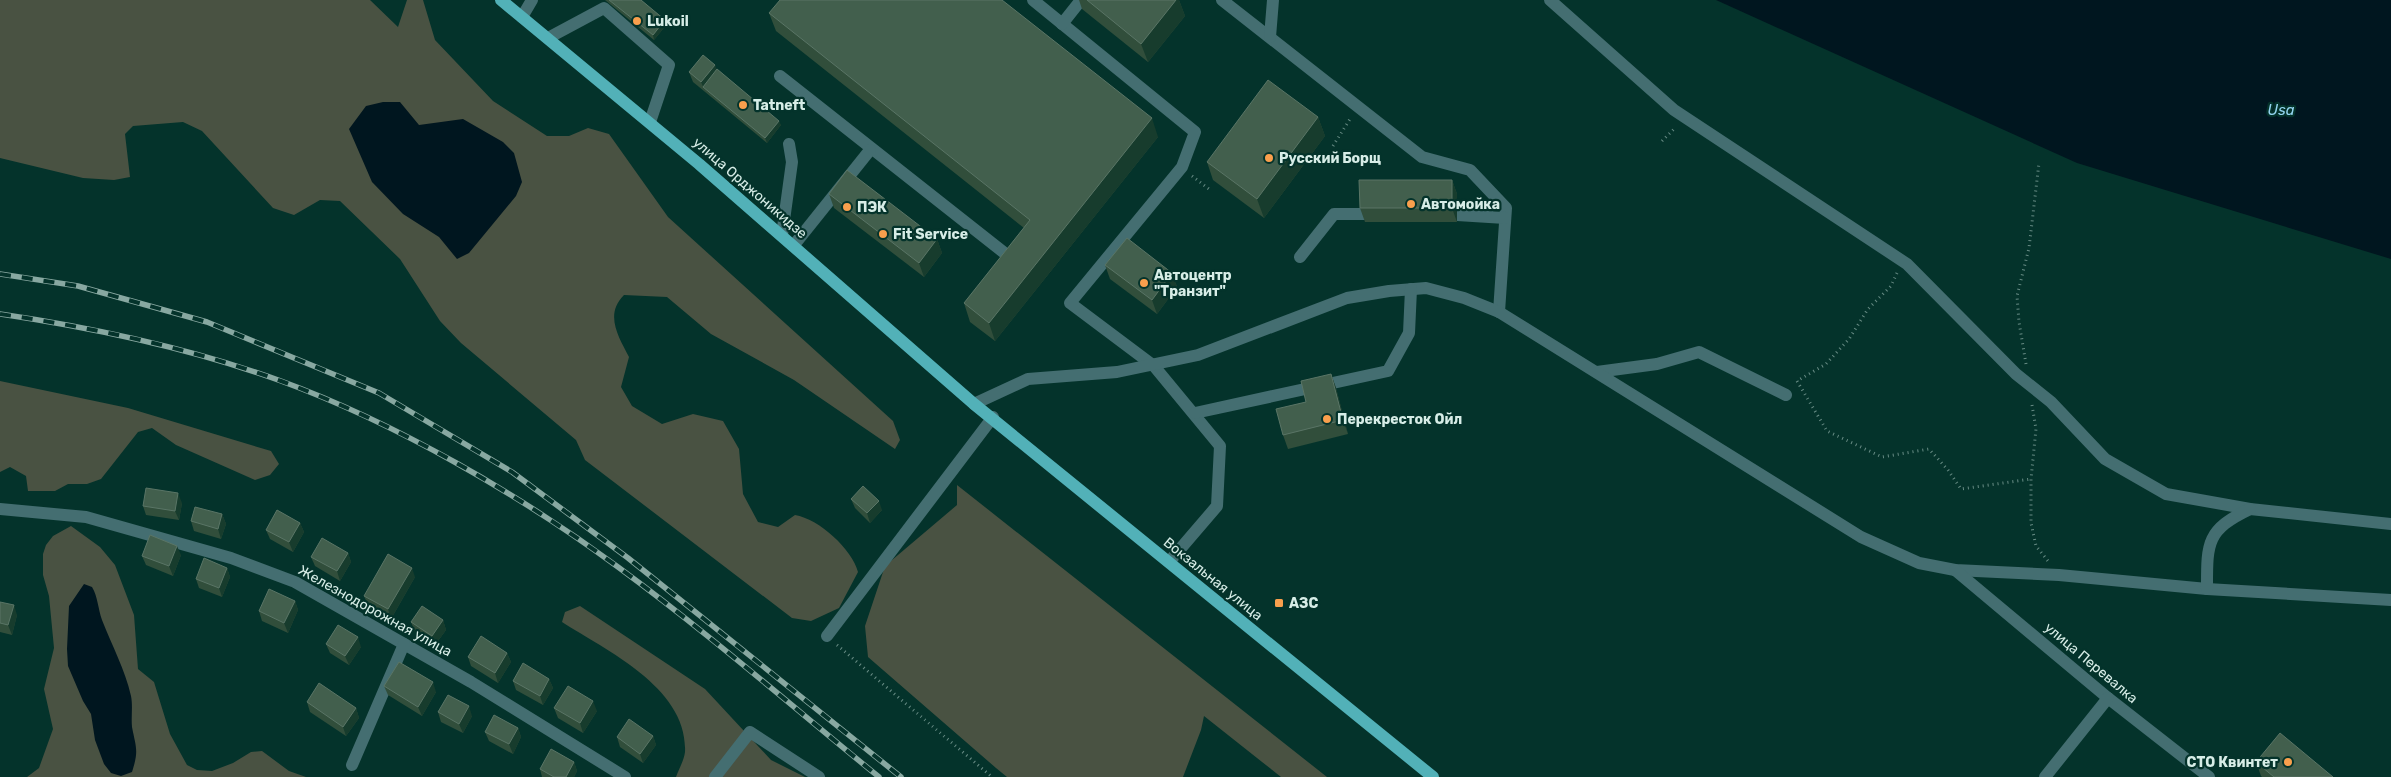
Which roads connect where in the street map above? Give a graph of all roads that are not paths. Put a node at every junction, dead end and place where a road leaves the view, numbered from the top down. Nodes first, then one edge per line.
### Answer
1 (502, 0) edge
2 (532, 0) edge
3 (1033, 0) edge
4 (1081, 0) edge
5 (1222, 0) edge
6 (1273, 0) edge
7 (1550, 0) edge
8 (522, 17) junction
9 (1062, 24) junction
10 (1270, 37) junction
11 (548, 38) junction
12 (780, 76) dead end
13 (650, 122) junction
14 (789, 144) dead end
15 (870, 150) junction
16 (1364, 214) edge
17 (1457, 215) dead end
18 (1505, 218) junction
19 (782, 235) junction
20 (794, 245) junction
21 (1007, 255) edge
22 (1300, 257) dead end
23 (1410, 289) junction
24 (1499, 312) junction
25 (1154, 366) junction
26 (1597, 372) junction
27 (1786, 395) dead end
28 (974, 404) junction
29 (1195, 413) junction
30 (993, 418) junction
31 (0, 509) edge
32 (2250, 509) junction
33 (2391, 524) edge
34 (1169, 562) junction
35 (1955, 570) junction
36 (2207, 589) junction
37 (2391, 600) edge
38 (827, 636) road end
39 (404, 644) junction
40 (2108, 698) junction
41 (352, 765) dead end
42 (625, 777) edge
43 (715, 777) edge
44 (819, 777) edge
45 (1433, 777) edge
46 (2045, 777) edge
47 (2209, 777) edge

1 - 8 main road, улица Орджоникидзе
2 - 8 street
3 - 9 street
4 - 9 street
5 - 10 street
6 - 10 street
7 - 32 street
8 - 11 main road, улица Орджоникидзе
9 - 25 street
10 - 18 street
11 - 13 main road, улица Орджоникидзе
11 - 13 street
12 - 15 street
13 - 19 main road, улица Орджоникидзе
14 - 19 street
15 - 20 street
15 - 21 street
16 - 22 street
17 - 18 street
18 - 24 street
19 - 20 main road, улица Орджоникидзе
20 - 28 main road, улица Орджоникидзе
23 - 24 street
23 - 25 street
23 - 29 street
24 - 26 street
25 - 28 street
25 - 29 street
26 - 27 street
26 - 35 street
28 - 30 main road, Вокзальная улица
29 - 34 street
30 - 34 main road, Вокзальная улица
30 - 38 street
31 - 39 street, Железнодорожная улица
32 - 33 street
32 - 36 street
34 - 45 main road, Вокзальная улица
35 - 36 street
35 - 40 street, улица Перевалка
36 - 37 street
39 - 41 street
39 - 42 street, Железнодорожная улица
40 - 46 street
40 - 47 street, улица Перевалка
43 - 44 street

